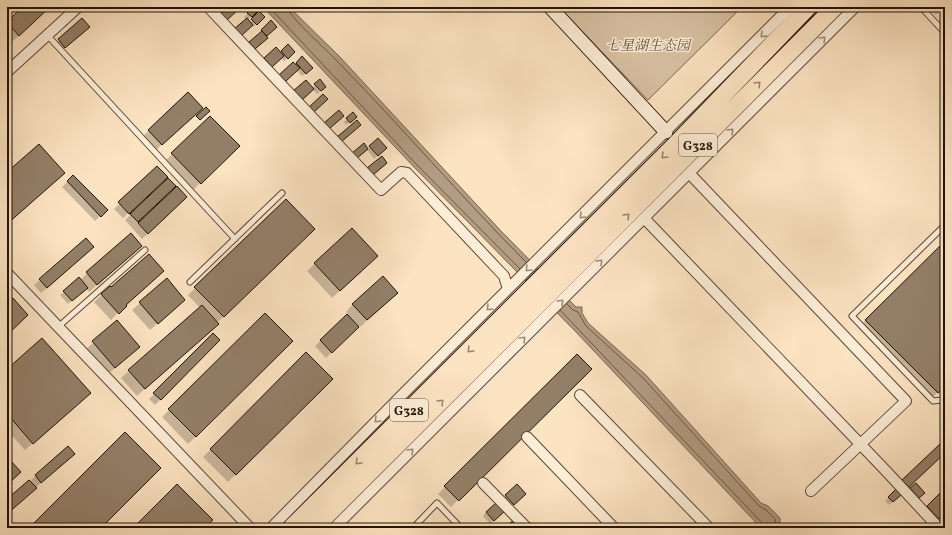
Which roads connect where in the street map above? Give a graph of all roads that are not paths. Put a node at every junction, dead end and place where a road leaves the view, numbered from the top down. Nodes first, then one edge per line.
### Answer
1 (78, 7) edge
2 (208, 7) edge
3 (550, 7) edge
4 (790, 7) edge
5 (808, 7) edge
6 (835, 7) edge
7 (855, 7) edge
8 (921, 7) edge
9 (945, 33) edge
10 (48, 36) junction
11 (7, 72) edge
12 (666, 132) junction
13 (689, 173) junction
14 (282, 193) dead end
15 (644, 218) junction
16 (945, 225) edge
17 (235, 238) junction
18 (145, 250) dead end
19 (546, 263) junction
20 (7, 273) edge
21 (190, 282) dead end
22 (522, 287) junction
23 (566, 287) junction
24 (508, 289) junction
25 (546, 307) junction
26 (58, 326) junction
27 (580, 395) dead end
28 (945, 397) edge
29 (527, 437) dead end
30 (860, 445) junction
31 (483, 483) dead end
32 (811, 491) dead end
33 (250, 528) edge
34 (271, 528) edge
35 (291, 528) edge
36 (314, 528) edge
37 (334, 528) edge
38 (413, 528) edge
39 (461, 528) edge
40 (527, 528) edge
41 (614, 528) edge
42 (709, 528) edge
43 (937, 528) edge

1 - 10 street
2 - 24 street
3 - 12 street
4 -> 12 street
5 -> 19 highway, G328
23 -> 6 highway, G328
13 -> 7 street
8 - 9 lane
10 - 11 street
10 - 17 lane
12 -> 19 street
13 - 15 street
13 - 30 street
14 - 17 lane
23 -> 15 street
15 - 30 street
16 - 28 lane
17 - 21 lane
18 - 26 lane
19 -> 22 highway, G328
20 - 26 street
22 - 24 street
22 -> 35 highway, G328
25 -> 23 highway, G328
24 -> 34 street
36 -> 25 highway, G328
37 -> 25 street
26 - 33 street
27 - 42 street
29 - 41 street
30 - 32 street
30 - 43 street
31 - 40 street
38 - 39 lane

